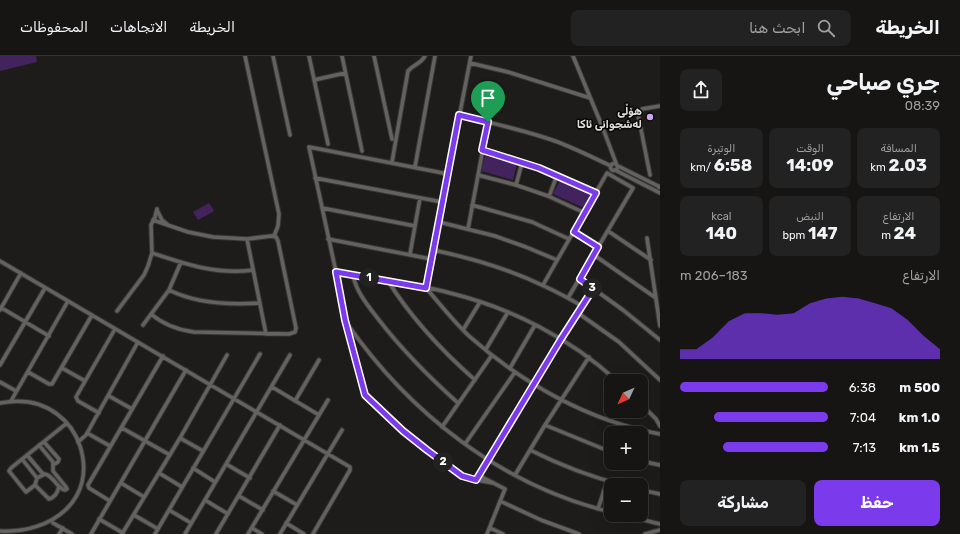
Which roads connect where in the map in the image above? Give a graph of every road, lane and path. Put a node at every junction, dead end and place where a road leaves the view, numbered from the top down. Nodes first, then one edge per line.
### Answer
1 (245, 56) edge
2 (273, 56) edge
3 (309, 56) edge
4 (342, 56) edge
5 (374, 56) edge
6 (425, 56) edge
7 (436, 56) edge
8 (471, 56) edge
9 (573, 56) edge
10 (470, 63) junction
11 (345, 73) junction
12 (314, 80) junction
13 (590, 98) junction
14 (660, 106) edge
15 (459, 115) junction
16 (488, 122) junction
17 (290, 135) dead end
18 (392, 139) dead end
19 (328, 144) dead end
20 (482, 150) junction
21 (362, 151) dead end
22 (392, 162) junction
23 (522, 163) junction
24 (617, 165) junction
25 (611, 166) junction
26 (415, 167) junction
27 (615, 170) junction
28 (448, 174) junction
29 (478, 175) junction
30 (557, 175) junction
31 (650, 175) dead end
32 (315, 178) junction
33 (516, 185) junction
34 (660, 187) edge
35 (596, 193) junction
36 (660, 193) edge
37 (548, 196) junction
38 (420, 198) junction
39 (442, 202) junction
40 (472, 205) junction
41 (322, 208) junction
42 (585, 213) junction
43 (153, 220) junction
44 (439, 222) junction
45 (169, 226) junction
46 (415, 226) junction
47 (468, 229) junction
48 (608, 231) junction
49 (574, 232) junction
50 (274, 236) junction
51 (647, 238) dead end
52 (247, 239) junction
53 (328, 239) junction
54 (569, 239) junction
55 (598, 247) junction
56 (433, 250) junction
57 (152, 253) junction
58 (410, 254) junction
59 (594, 255) junction
60 (431, 259) junction
61 (557, 260) junction
62 (650, 260) junction
63 (0, 261) edge
64 (181, 262) junction
65 (253, 270) junction
66 (336, 272) junction
67 (21, 273) junction
68 (353, 275) junction
69 (580, 279) junction
70 (388, 281) junction
71 (543, 285) junction
72 (45, 288) junction
73 (426, 288) junction
74 (593, 289) junction
75 (169, 290) junction
76 (568, 298) junction
77 (656, 298) junction
78 (68, 301) junction
79 (480, 302) junction
80 (260, 303) junction
81 (582, 306) junction
82 (0, 308) edge
83 (117, 311) dead end
84 (508, 312) junction
85 (578, 313) junction
86 (151, 314) junction
87 (92, 315) junction
88 (345, 320) junction
89 (25, 322) junction
90 (143, 325) dead end
91 (535, 325) junction
92 (660, 326) edge
93 (115, 329) junction
94 (463, 330) junction
95 (266, 334) junction
96 (49, 336) junction
97 (561, 339) junction
98 (660, 340) edge
99 (138, 342) junction
100 (486, 349) junction
101 (227, 354) dead end
102 (260, 354) dead end
103 (290, 355) dead end
104 (492, 355) junction
105 (163, 356) junction
106 (2, 357) edge
107 (589, 357) junction
108 (319, 360) dead end
109 (0, 365) edge
110 (62, 368) junction
111 (510, 368) junction
112 (186, 370) junction
113 (28, 372) junction
114 (515, 372) junction
115 (609, 374) edge
116 (474, 380) junction
117 (660, 380) edge
118 (85, 381) junction
119 (0, 382) edge
120 (209, 384) junction
121 (534, 384) junction
122 (272, 387) junction
123 (16, 391) junction
124 (109, 396) junction
125 (233, 398) junction
126 (328, 400) dead end
127 (562, 400) junction
128 (11, 401) junction
129 (295, 401) junction
130 (0, 403) edge
131 (458, 404) junction
132 (132, 410) junction
133 (648, 411) edge
134 (257, 412) junction
135 (98, 413) junction
136 (319, 415) junction
137 (67, 423) junction
138 (280, 425) junction
139 (545, 425) junction
140 (660, 426) edge
141 (442, 427) junction
142 (122, 428) junction
143 (342, 430) dead end
144 (87, 433) junction
145 (660, 434) edge
146 (180, 438) junction
147 (304, 439) junction
148 (146, 441) junction
149 (44, 442) junction
150 (78, 442) junction
151 (465, 444) junction
152 (39, 445) junction
153 (110, 446) junction
154 (604, 449) edge
155 (530, 450) junction
156 (203, 451) junction
157 (328, 453) junction
158 (27, 455) junction
159 (170, 455) junction
160 (22, 459) junction
161 (488, 460) junction
162 (648, 462) edge
163 (226, 464) junction
164 (53, 465) junction
165 (660, 465) edge
166 (193, 468) junction
167 (53, 471) junction
168 (159, 473) junction
169 (43, 474) junction
170 (49, 475) junction
171 (478, 475) junction
172 (515, 475) junction
173 (37, 478) junction
174 (250, 478) junction
175 (476, 480) junction
176 (604, 480) edge
177 (215, 482) junction
178 (493, 483) junction
179 (121, 484) junction
180 (36, 485) junction
181 (59, 486) junction
182 (182, 487) junction
183 (604, 490) edge
184 (648, 491) edge
185 (273, 492) junction
186 (660, 494) edge
187 (239, 496) junction
188 (144, 497) junction
189 (205, 500) junction
190 (110, 501) junction
191 (500, 501) junction
192 (297, 505) junction
193 (598, 509) junction
194 (169, 510) junction
195 (262, 510) junction
196 (604, 510) edge
197 (228, 514) junction
198 (134, 515) junction
199 (99, 519) junction
200 (648, 521) edge
201 (53, 523) junction
202 (286, 523) junction
203 (191, 524) junction
204 (660, 524) edge
205 (63, 528) junction
206 (252, 528) junction
207 (490, 528) junction
208 (158, 529) junction
209 (660, 530) edge
210 (0, 531) edge
211 (123, 533) edge
212 (59, 534) edge
213 (72, 534) edge
214 (90, 534) edge
215 (155, 534) edge
216 (185, 534) edge
217 (216, 534) edge
218 (248, 534) edge
219 (262, 534) edge
220 (280, 534) edge
221 (304, 534) edge
222 (313, 534) edge
223 (487, 534) edge
224 (503, 534) edge
225 (579, 534) edge
226 (645, 534) edge

1 - 50 street
2 - 17 street
3 - 12 street
4 - 11 street
5 - 18 street
6 - 22 street
7 - 26 street
8 - 10 street
9 - 13 street
10 - 13 street
10 - 15 street
11 - 12 street
11 - 21 street
12 - 19 street
13 - 24 street
14 - 31 street
15 - 16 street
15 - 28 street
16 - 20 street
16 - 25 street
20 - 23 street
20 - 29 street
22 - 26 street
22 - 32 street
23 - 30 street
23 - 33 street
24 - 25 street
24 - 27 street
24 - 34 street
25 - 27 street
26 - 28 street
27 - 36 street
28 - 39 street
29 - 33 street
29 - 40 street
30 - 35 street
30 - 37 street
32 - 38 street
32 - 41 street
33 - 37 street
35 - 42 street
35 - 48 street
37 - 42 street
38 - 39 street
38 - 46 street
39 - 44 street
40 - 47 street
40 - 54 street
41 - 46 street
41 - 53 street
42 - 49 street
43 - 45 street
43 - 45 street
43 - 57 street
44 - 47 street
44 - 56 street
45 - 52 street
46 - 58 street
47 - 61 street
48 - 55 street
48 - 62 street
49 - 54 street
49 - 55 street
50 - 52 street
50 - 95 street
51 - 62 street
52 - 65 street
53 - 58 street
53 - 66 street
54 - 61 street
55 - 59 street
56 - 60 street
56 - 71 street
57 - 64 street
57 - 83 street
58 - 60 street
59 - 69 street
59 - 77 street
60 - 73 street
61 - 71 street
62 - 77 street
63 - 67 street
64 - 65 street
64 - 75 street
65 - 80 street
66 - 68 street
66 - 88 street
67 - 72 street
67 - 82 street
68 - 70 street
68 - 131 street
69 - 74 street
69 - 76 street
70 - 73 street
70 - 116 street
71 - 76 street
72 - 78 street
72 - 89 street
73 - 79 street
73 - 94 street
74 - 81 street
74 - 98 street
75 - 80 street
75 - 86 street
76 - 81 street
77 - 92 street
78 - 87 street
78 - 96 street
79 - 84 street
79 - 94 street
80 - 95 street
81 - 85 street
82 - 89 street
84 - 91 street
84 - 100 street
85 - 97 street
85 - 117 street
86 - 90 street
86 - 95 street
87 - 93 street
87 - 110 street
88 - 141 street
88 - 175 street
89 - 96 street
89 - 106 street
91 - 97 street
91 - 111 street
93 - 99 street
93 - 118 street
94 - 100 street
96 - 113 street
97 - 107 street
97 - 121 street
99 - 105 street
99 - 124 street
100 - 104 street
101 - 120 street
102 - 125 street
103 - 122 street
104 - 111 street
104 - 116 street
105 - 112 street
105 - 132 street
106 - 109 street
107 - 115 street
107 - 127 street
108 - 129 street
110 - 113 street
110 - 118 street
111 - 114 street
112 - 120 street
112 - 148 street
113 - 123 street
114 - 121 street
114 - 151 street
116 - 131 street
118 - 135 street
119 - 123 street
120 - 125 street
120 - 146 street
121 - 127 street
121 - 161 street
122 - 129 street
122 - 134 street
123 - 128 street
124 - 132 street
124 - 135 street
125 - 134 street
125 - 156 street
126 - 136 street
127 - 139 street
127 - 145 street
128 - 130 street
128 - 137 street
129 - 136 street
131 - 141 street
132 - 142 street
133 - 140 street
134 - 138 street
134 - 163 street
135 - 144 street
136 - 147 street
137 - 149 street
137 - 150 street
138 - 147 street
138 - 174 street
139 - 154 street
139 - 155 street
141 - 151 street
142 - 148 street
142 - 153 street
143 - 157 street
144 - 150 street
144 - 153 street
146 - 156 street
146 - 159 street
147 - 157 street
147 - 185 street
148 - 159 street
148 - 179 street
149 - 152 street
149 - 164 street
150 - 201 street
151 - 161 street
152 - 158 street
152 - 164 street
153 - 190 street
155 - 172 street
155 - 176 street
156 - 166 street
157 - 192 street
157 - 222 street
158 - 160 street
158 - 169 street
159 - 168 street
160 - 173 street
160 - 180 street
161 - 171 street
161 - 172 street
162 - 165 street
163 - 174 street
163 - 177 street
164 - 167 street
166 - 177 street
166 - 182 street
167 - 170 street
167 - 181 street
168 - 182 street
168 - 188 street
169 - 170 street
169 - 173 street
170 - 181 street
171 - 175 street
171 - 178 street
172 - 193 street
173 - 180 street
174 - 187 street
175 - 178 street
177 - 189 street
178 - 191 street
179 - 188 street
179 - 190 street
180 - 181 street
182 - 194 street
183 - 193 street
184 - 186 street
185 - 192 street
185 - 195 street
187 - 195 street
187 - 197 street
188 - 198 street
189 - 197 street
189 - 203 street
190 - 199 street
191 - 207 street
191 - 225 street
192 - 202 street
193 - 196 street
194 - 203 street
194 - 208 street
195 - 206 street
197 - 217 street
198 - 208 street
198 - 211 street
199 - 211 street
199 - 214 street
200 - 204 street
201 - 205 street
201 - 210 street
202 - 220 street
202 - 221 street
203 - 216 street
205 - 212 street
205 - 213 street
206 - 218 street
206 - 219 street
207 - 223 street
207 - 224 street
208 - 215 street
209 - 226 street

